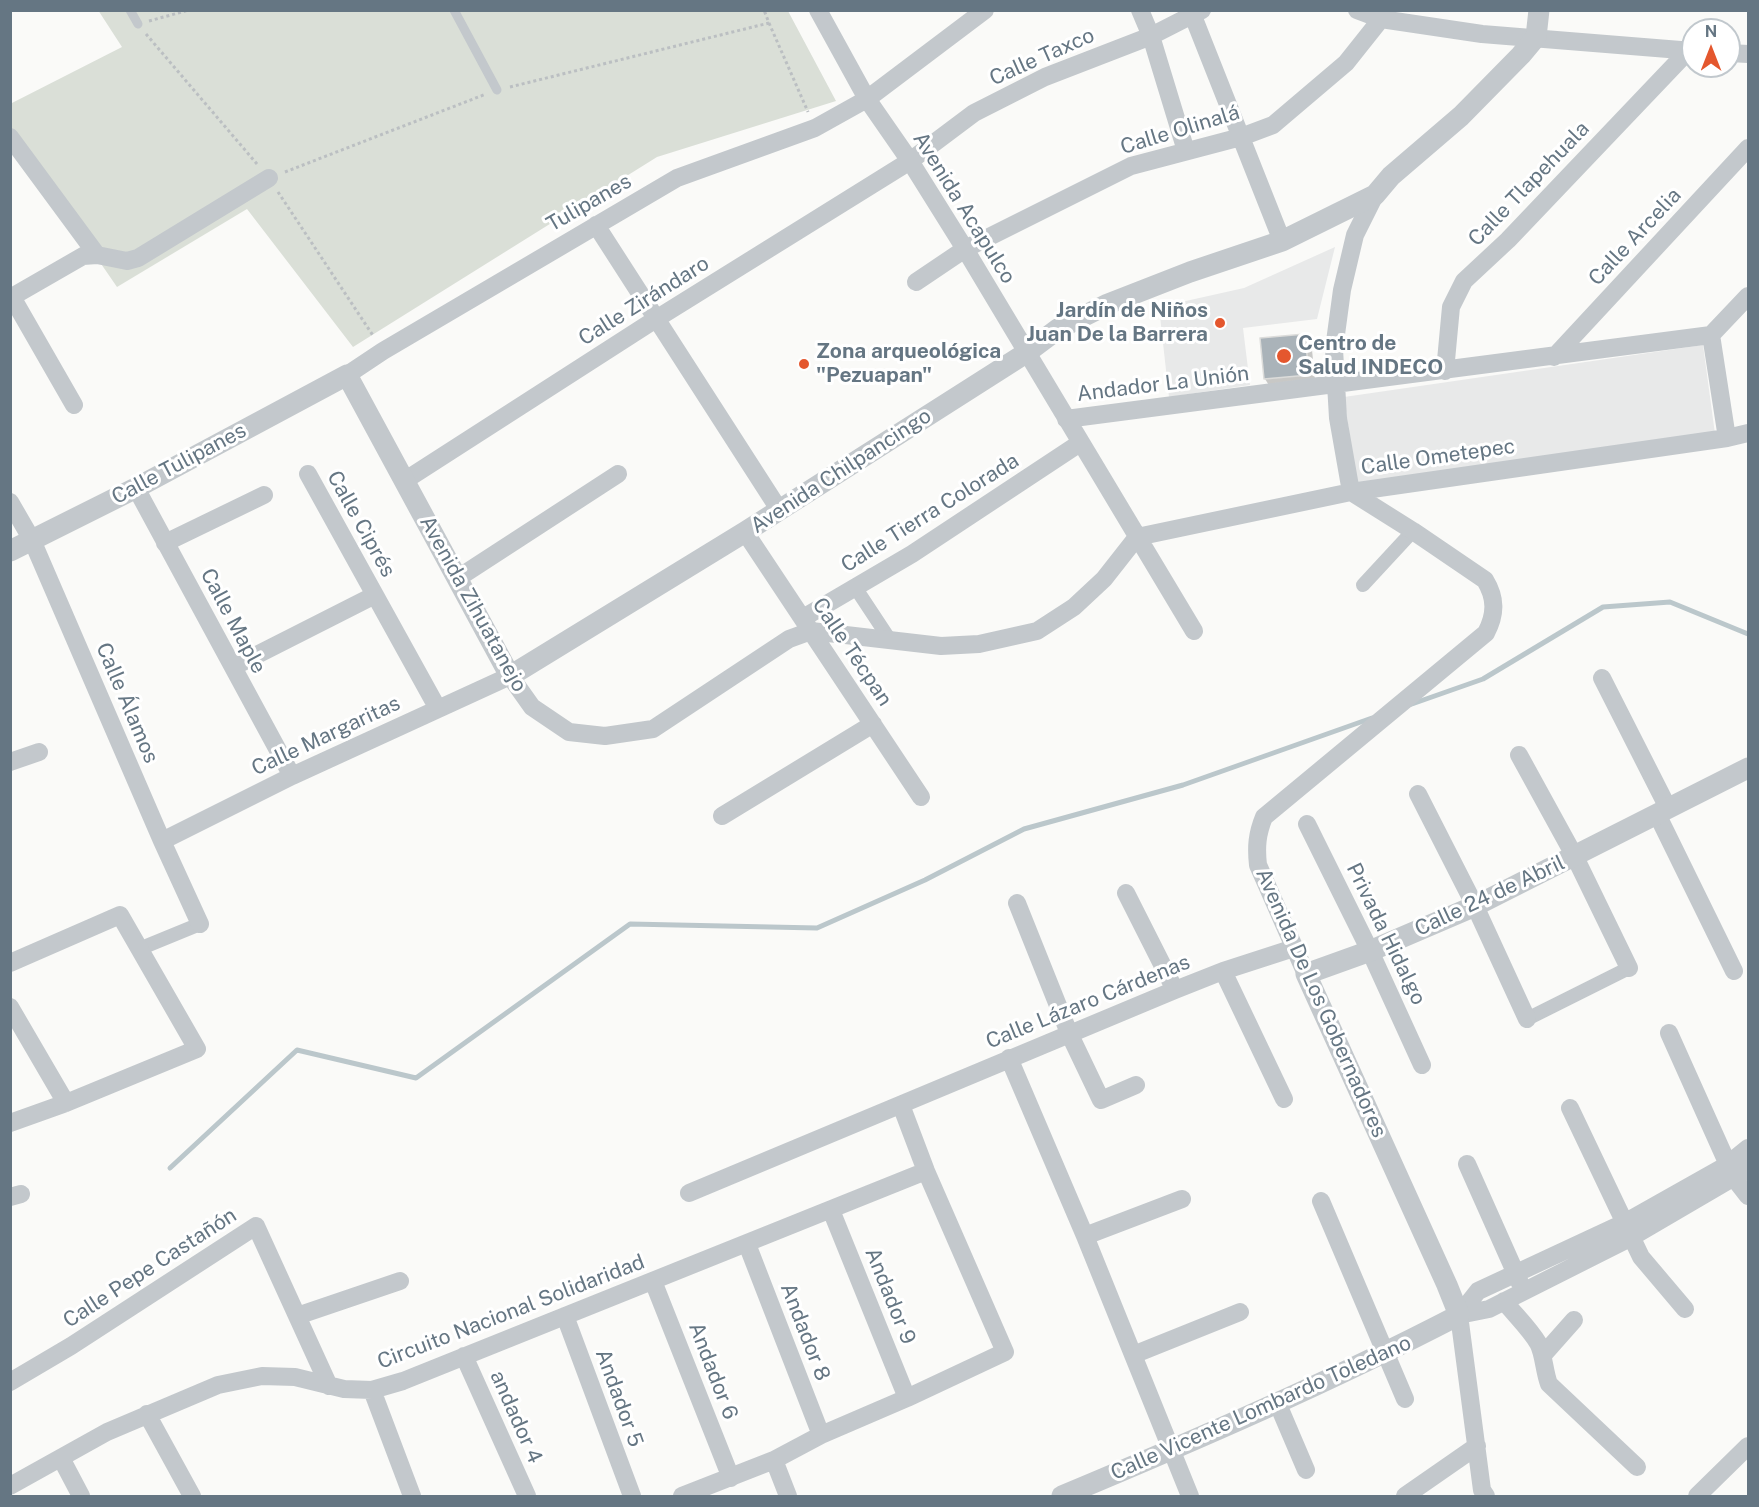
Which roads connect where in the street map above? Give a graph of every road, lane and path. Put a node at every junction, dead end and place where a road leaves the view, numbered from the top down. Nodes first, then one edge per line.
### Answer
1 (130, 10) edge
2 (189, 10) edge
3 (453, 10) edge
4 (764, 10) edge
5 (818, 10) edge
6 (985, 10) edge
7 (1140, 10) edge
8 (1357, 10) edge
9 (1539, 10) edge
10 (1198, 13) edge
11 (1381, 19) junction
12 (769, 23) junction
13 (138, 24) junction
14 (1151, 36) junction
15 (1536, 37) junction
16 (1681, 49) edge
17 (1681, 60) edge
18 (497, 90) junction
19 (867, 99) junction
20 (815, 128) junction
21 (10, 137) edge
22 (1241, 137) junction
23 (1749, 148) edge
24 (1186, 151) junction
25 (910, 162) junction
26 (269, 178) junction
27 (1375, 195) junction
28 (596, 225) junction
29 (1282, 241) junction
30 (965, 249) junction
31 (97, 255) junction
32 (916, 282) dead end
33 (1749, 296) edge
34 (11, 297) edge
35 (656, 319) junction
36 (1711, 335) junction
37 (383, 351) junction
38 (1026, 352) junction
39 (1554, 357) junction
40 (1445, 371) junction
41 (347, 375) junction
42 (1337, 385) junction
43 (74, 405) dead end
44 (1066, 419) junction
45 (1749, 434) edge
46 (1728, 438) junction
47 (1080, 443) junction
48 (308, 474) dead end
49 (618, 474) dead end
50 (404, 481) junction
51 (136, 488) junction
52 (1351, 492) junction
53 (264, 495) dead end
54 (10, 502) edge
55 (780, 511) junction
56 (1413, 531) junction
57 (746, 532) junction
58 (1137, 537) junction
59 (32, 540) junction
60 (165, 543) junction
61 (10, 550) edge
62 (458, 578) junction
63 (1363, 585) dead end
64 (855, 587) junction
65 (375, 595) junction
66 (807, 625) junction
67 (1194, 631) dead end
68 (890, 640) junction
69 (232, 667) junction
70 (510, 676) junction
71 (1602, 678) dead end
72 (438, 709) junction
73 (873, 724) junction
74 (39, 752) dead end
75 (1519, 755) dead end
76 (10, 762) edge
77 (1749, 768) edge
78 (292, 776) junction
79 (1418, 794) dead end
80 (921, 797) dead end
81 (1663, 811) junction
82 (722, 816) dead end
83 (1307, 824) dead end
84 (162, 841) junction
85 (1575, 857) junction
86 (1126, 893) dead end
87 (1017, 903) dead end
88 (1475, 906) junction
89 (200, 924) joint
90 (1294, 948) junction
91 (139, 949) junction
92 (1370, 951) junction
93 (10, 963) edge
94 (1629, 968) joint
95 (1223, 971) junction
96 (1734, 971) dead end
97 (1306, 974) junction
98 (1175, 990) junction
99 (10, 1007) edge
100 (1527, 1019) joint
101 (1669, 1033) dead end
102 (1069, 1034) junction
103 (1009, 1058) junction
104 (1422, 1065) dead end
105 (1136, 1085) dead end
106 (1284, 1099) dead end
107 (66, 1103) junction
108 (901, 1105) junction
109 (1570, 1108) dead end
110 (10, 1123) edge
111 (1749, 1148) edge
112 (1467, 1164) dead end
113 (926, 1171) junction
114 (1736, 1171) edge
115 (689, 1193) dead end
116 (1749, 1196) edge
117 (1182, 1199) dead end
118 (1321, 1201) dead end
119 (831, 1210) junction
120 (1627, 1231) junction
121 (1085, 1236) junction
122 (747, 1244) junction
123 (1515, 1273) junction
124 (400, 1281) dead end
125 (653, 1281) junction
126 (1524, 1290) junction
127 (1504, 1301) junction
128 (1685, 1309) dead end
129 (1239, 1312) dead end
130 (297, 1316) junction
131 (565, 1316) junction
132 (1459, 1316) junction
133 (1574, 1320) dead end
134 (1386, 1353) junction
135 (1133, 1355) junction
136 (1543, 1355) junction
137 (464, 1356) junction
138 (10, 1382) edge
139 (328, 1386) junction
140 (372, 1390) junction
141 (907, 1398) junction
142 (1405, 1399) dead end
143 (1277, 1402) junction
144 (147, 1414) junction
145 (821, 1436) junction
146 (1477, 1446) junction
147 (1749, 1446) edge
148 (1171, 1450) junction
149 (61, 1458) junction
150 (774, 1460) junction
151 (1637, 1467) dead end
152 (1306, 1470) dead end
153 (731, 1478) junction
154 (10, 1486) edge
155 (81, 1497) edge
156 (192, 1497) edge
157 (412, 1497) edge
158 (526, 1497) edge
159 (632, 1497) edge
160 (682, 1497) edge
161 (788, 1497) edge
162 (1062, 1497) edge
163 (1190, 1497) edge
164 (1405, 1497) edge
165 (1486, 1497) edge
166 (1697, 1497) edge

1 - 13 lane
2 - 13 path
3 - 18 lane
4 - 12 path
5 - 19 street, Avenida Acapulco
6 - 19 street, Tulipanes
7 - 14 street
8 - 11 street
9 - 15 street
10 - 14 street, Calle Taxco
10 - 22 street
11 - 15 street
11 - 22 street, Calle Olinalá
12 - 18 path
12 - 20 path
13 - 26 path
14 - 24 street
14 - 25 street, Calle Taxco
15 - 16 street
15 - 27 street, Avenida Chilpancingo
17 - 40 street, Calle Tlapehuala
18 - 26 path
19 - 20 street, Tulipanes
19 - 25 street, Avenida Acapulco
20 - 28 street, Tulipanes
21 - 31 street
22 - 24 street, Calle Olinalá
22 - 29 street
23 - 39 street, Calle Arcelia
24 - 30 street, Calle Olinalá
25 - 30 street, Avenida Acapulco
25 - 35 street, Calle Zirándaro
26 - 31 street
26 - 37 path
27 - 29 street, Avenida Chilpancingo
27 - 42 street
28 - 35 street
28 - 37 street, Tulipanes
29 - 38 street, Avenida Chilpancingo
30 - 32 street, Calle Olinalá
30 - 38 street, Avenida Acapulco
31 - 34 street
33 - 36 street
34 - 43 street
35 - 50 street, Calle Zirándaro
35 - 55 street
36 - 39 street, Andador La Unión
36 - 46 street
37 - 41 street, Tulipanes
38 - 44 street, Avenida Acapulco
38 - 55 street, Avenida Chilpancingo
39 - 40 street, Andador La Unión
40 - 42 street, Andador La Unión
41 - 50 street, Avenida Zihuatanejo
41 - 51 street, Calle Tulipanes
42 - 44 street, Andador La Unión
42 - 52 street
44 - 47 street, Avenida Acapulco
45 - 46 street, Calle Ometepec
46 - 52 street, Calle Ometepec
47 - 58 street, Avenida Acapulco
47 - 64 street, Calle Tierra Colorada
48 - 65 street, Calle Ciprés
49 - 62 street
50 - 62 street, Avenida Zihuatanejo
51 - 59 street, Calle Tulipanes
51 - 60 street, Calle Maple
52 - 56 street, Avenida De Los Gobernadores
52 - 58 street, Calle Ometepec
53 - 60 street
54 - 59 street, Calle Álamos
55 - 57 street, Avenida Chilpancingo
56 - 63 street
56 - 90 street, Avenida De Los Gobernadores
57 - 66 street, Calle Técpan
57 - 70 street, Avenida Chilpancingo
58 - 67 street, Avenida Acapulco
58 - 68 street, Avenida Zihuatanejo
59 - 61 street, Calle Tulipanes
59 - 84 street, Calle Álamos
60 - 69 street, Calle Maple
62 - 70 street, Avenida Zihuatanejo
64 - 66 street, Calle Tierra Colorada
64 - 68 street
65 - 69 street
65 - 72 street, Calle Ciprés
66 - 68 street, Avenida Zihuatanejo
66 - 70 street, Avenida Zihuatanejo
66 - 73 street, Calle Técpan
69 - 78 street, Calle Maple
70 - 72 street, Calle Margaritas
71 - 81 street
72 - 78 street, Calle Margaritas
73 - 80 street, Calle Técpan
73 - 82 street
74 - 76 street
75 - 85 street
77 - 81 street, Calle 24 de Abril
78 - 84 street, Calle Margaritas
79 - 88 street
81 - 85 street, Calle 24 de Abril
81 - 96 street
83 - 92 street, Privada Hidalgo
84 - 89 street, Calle Álamos
85 - 88 street, Calle 24 de Abril
85 - 94 street
86 - 98 street
87 - 102 street
88 - 92 street, Calle 24 de Abril
88 - 100 street
89 - 91 street
90 - 95 street, Calle Lázaro Cárdenas
90 - 97 street, Avenida De Los Gobernadores
91 - 93 street
91 - 107 street
92 - 97 street, Calle 24 de Abril
92 - 104 street, Privada Hidalgo
94 - 100 street
95 - 98 street, Calle Lázaro Cárdenas
95 - 106 street
97 - 132 street, Avenida De Los Gobernadores
98 - 102 street, Calle Lázaro Cárdenas
99 - 107 street
101 - 114 street
102 - 103 street, Calle Lázaro Cárdenas
102 - 105 street
103 - 108 street, Calle Lázaro Cárdenas
103 - 121 street
107 - 110 street
108 - 113 street
108 - 115 street, Calle Lázaro Cárdenas
109 - 120 street
111 - 114 street, Calle Vicente Lombardo Toledano
112 - 123 street
113 - 119 street, Circuito Nacional Solidaridad
113 - 141 street
114 - 116 street
114 - 120 street, Calle Vicente Lombardo Toledano
117 - 121 street
118 - 134 street
119 - 122 street, Circuito Nacional Solidaridad
119 - 141 street, Andador 9
120 - 123 street, Calle Vicente Lombardo Toledano
120 - 126 street, Calle Vicente Lombardo Toledano
120 - 128 street
121 - 135 street
122 - 125 street, Circuito Nacional Solidaridad
122 - 145 street, Andador 8
123 - 126 street
123 - 132 street, Calle Vicente Lombardo Toledano
124 - 130 street
125 - 131 street, Circuito Nacional Solidaridad
125 - 153 street, Andador 6
126 - 127 street, Calle Vicente Lombardo Toledano
127 - 132 street, Calle Vicente Lombardo Toledano
127 - 136 street
129 - 135 street
130 - 138 street, Calle Pepe Castañón
130 - 139 street, Calle Pepe Castañón
131 - 137 street, Circuito Nacional Solidaridad
131 - 159 street, Andador 5
132 - 134 street, Calle Vicente Lombardo Toledano
132 - 146 street, Avenida De Los Gobernadores
133 - 136 street
134 - 142 street
134 - 143 street, Calle Vicente Lombardo Toledano
135 - 148 street
136 - 151 street
137 - 140 street, Circuito Nacional Solidaridad
137 - 158 street, andador 4
139 - 140 street, Circuito Nacional Solidaridad
139 - 144 street, Circuito Nacional Solidaridad
140 - 157 street
141 - 145 street
143 - 148 street, Calle Vicente Lombardo Toledano
143 - 152 street
144 - 149 street, Circuito Nacional Solidaridad
144 - 156 street
145 - 150 street
146 - 164 street
146 - 165 street, Avenida De Los Gobernadores
147 - 166 street
148 - 162 street, Calle Vicente Lombardo Toledano
148 - 163 street
149 - 154 street, Circuito Nacional Solidaridad
149 - 155 street
150 - 153 street
150 - 161 street
153 - 160 street

